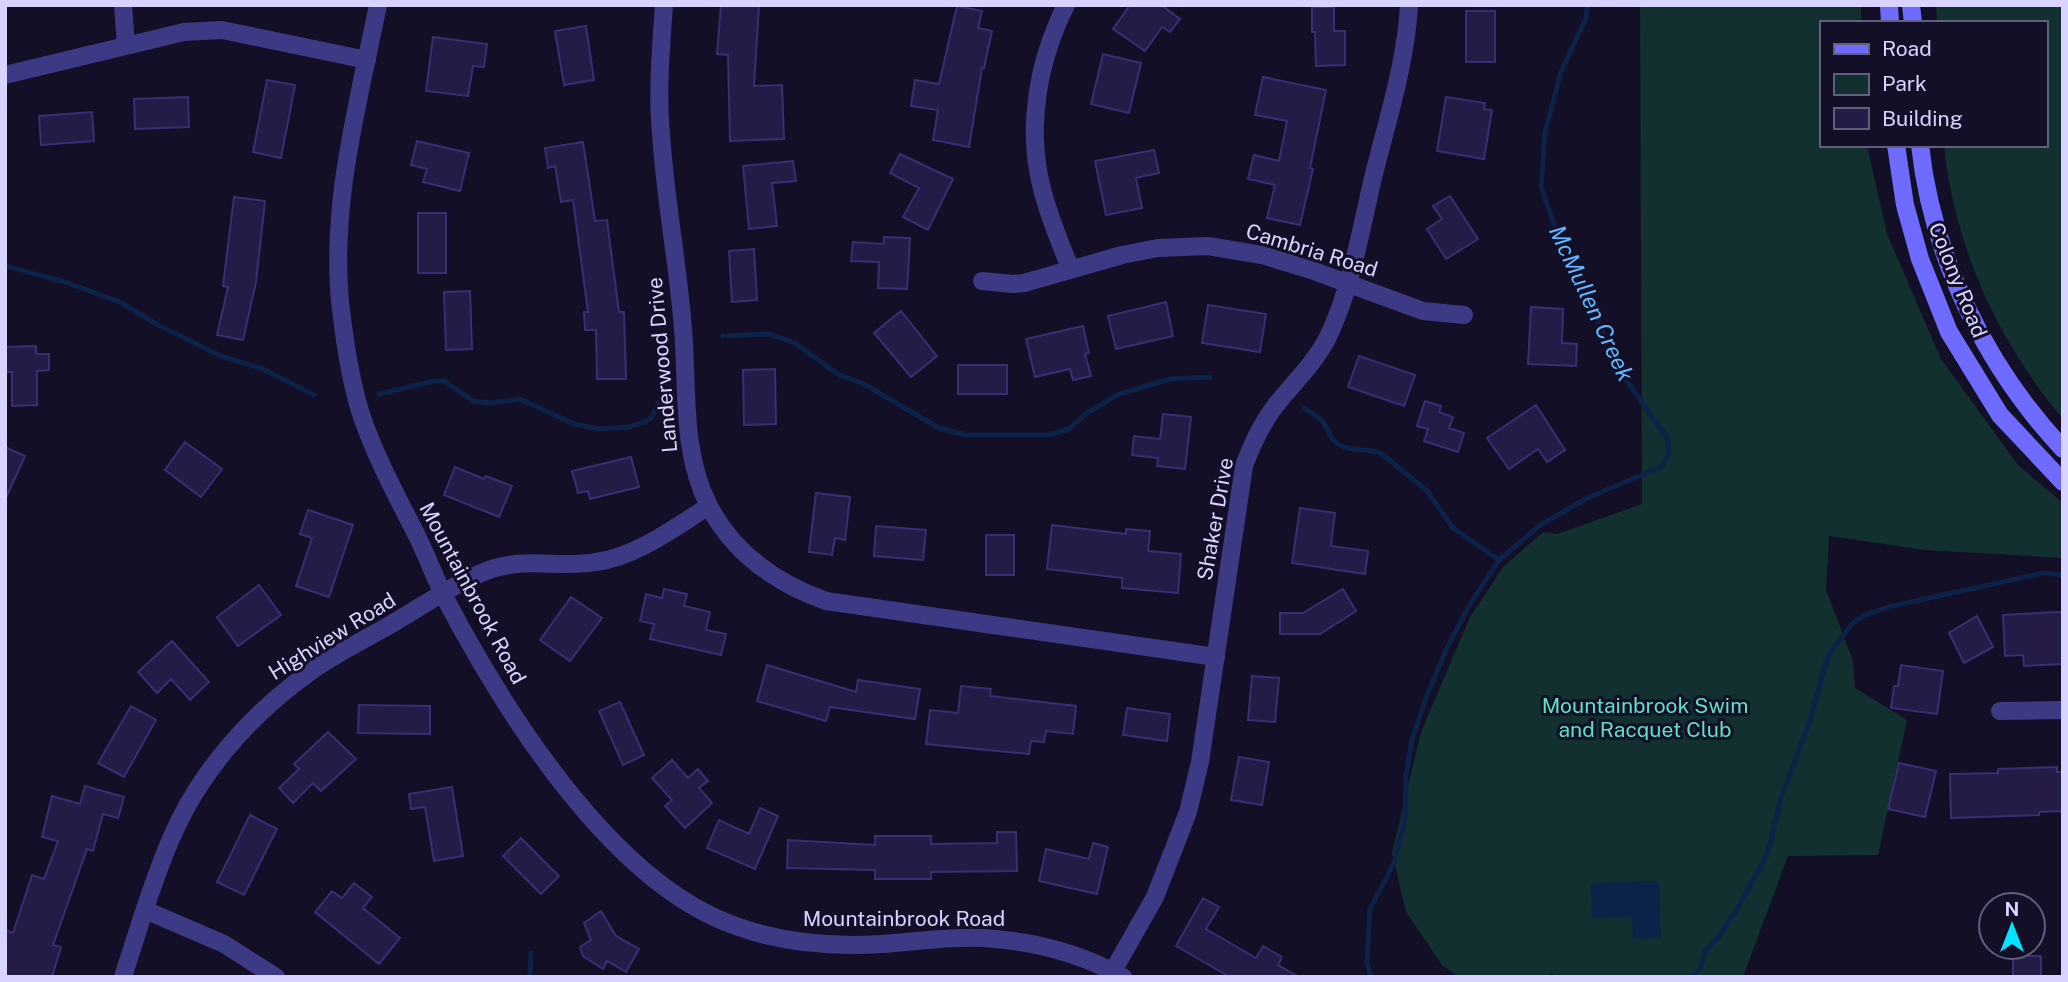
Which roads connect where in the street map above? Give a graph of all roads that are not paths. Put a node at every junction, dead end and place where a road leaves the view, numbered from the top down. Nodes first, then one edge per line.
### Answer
1 (123, 5) edge
2 (378, 5) edge
3 (664, 5) edge
4 (1066, 5) edge
5 (1409, 5) edge
6 (127, 46) junction
7 (367, 60) junction
8 (5, 75) edge
9 (1896, 147) edge
10 (1920, 147) edge
11 (1071, 270) junction
12 (982, 281) dead end
13 (1347, 282) junction
14 (1464, 315) dead end
15 (2063, 449) edge
16 (2063, 482) edge
17 (709, 506) junction
18 (443, 594) junction
19 (1216, 657) junction
20 (2063, 710) edge
21 (2000, 711) dead end
22 (145, 910) junction
23 (1118, 974) edge
24 (123, 977) edge
25 (276, 977) edge

1 - 6 street
2 - 7 street, Mountainbrook Road
3 - 17 street, Landerwood Drive
4 - 11 street
5 - 13 street, Shaker Drive
6 - 7 street
6 - 8 street
7 - 18 street, Mountainbrook Road
9 - 16 main road, Colony Road
10 - 15 main road, Colony Road
11 - 12 street, Cambria Road
11 - 13 street, Cambria Road
13 - 14 street, Cambria Road
13 - 19 street, Shaker Drive
17 - 18 street, Highview Road
17 - 19 street, Landerwood Drive
18 - 22 street, Highview Road
18 - 23 street, Mountainbrook Road
19 - 23 street, Shaker Drive
20 - 21 street
22 - 24 street, Highview Road
22 - 25 street

